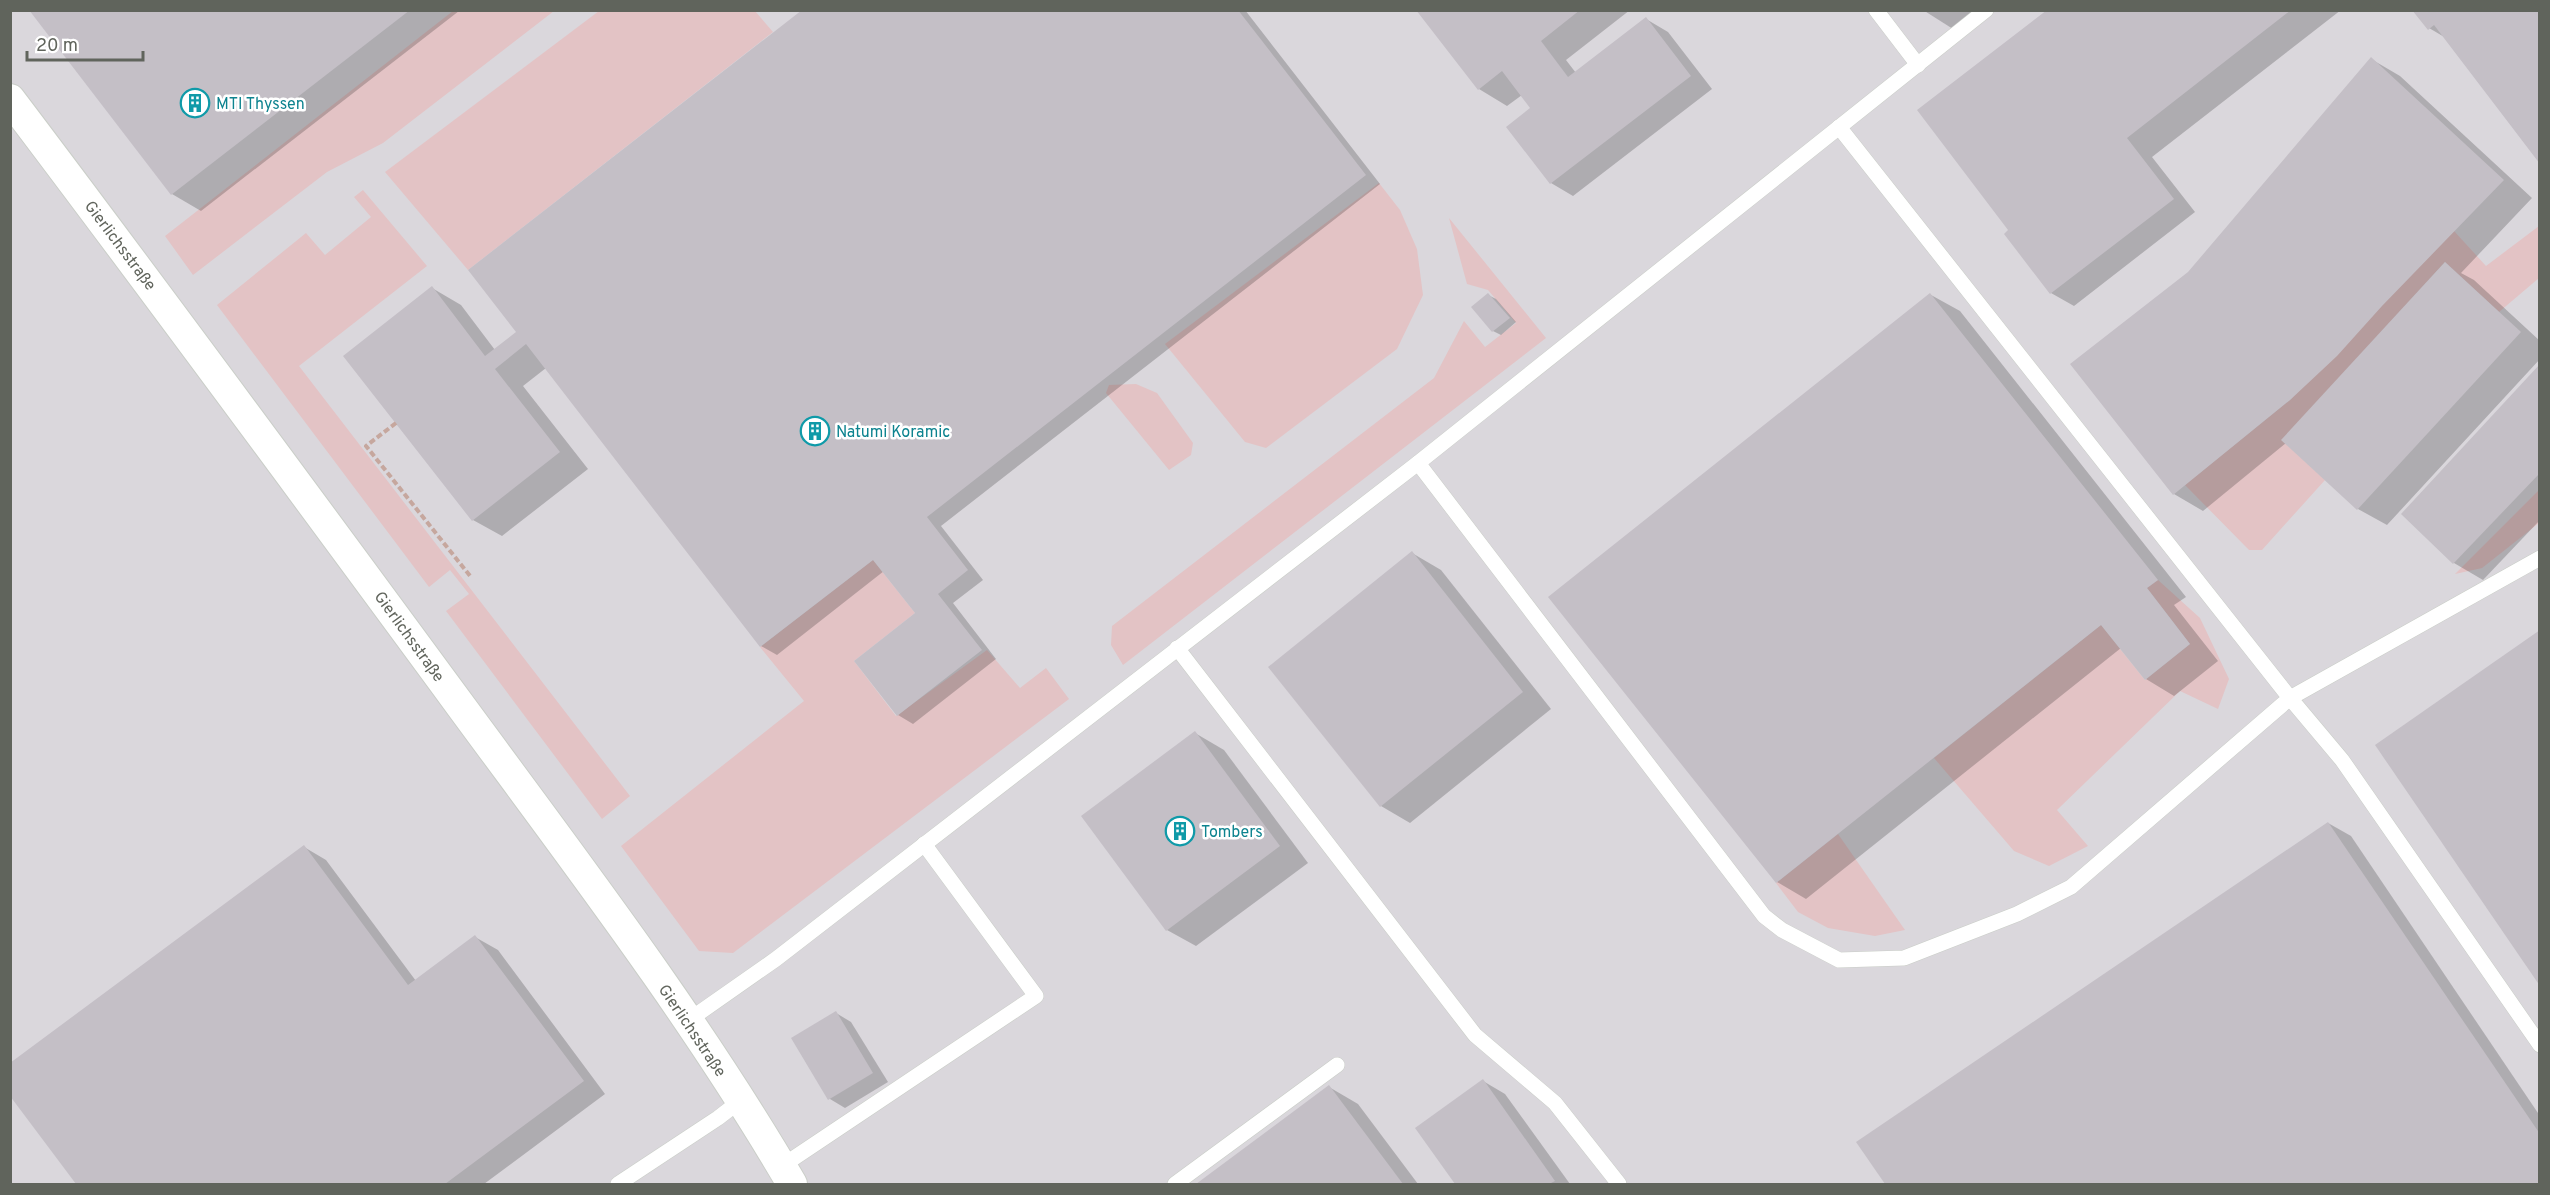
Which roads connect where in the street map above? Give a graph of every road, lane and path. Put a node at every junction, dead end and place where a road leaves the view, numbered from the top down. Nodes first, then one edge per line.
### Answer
1 (1876, 10) edge
2 (1986, 10) edge
3 (1918, 65) junction
4 (10, 99) edge
5 (1839, 127) junction
6 (396, 423) dead end
7 (1418, 464) junction
8 (2540, 558) edge
9 (471, 577) dead end
10 (1177, 648) junction
11 (2290, 698) junction
12 (924, 844) junction
13 (689, 1020) junction
14 (2540, 1046) edge
15 (1337, 1065) dead end
16 (740, 1101) junction
17 (787, 1175) edge
18 (618, 1185) edge
19 (1175, 1185) edge
20 (1618, 1185) edge

1 - 3 lane
2 - 3 lane
3 - 5 lane
4 - 13 street, Gierlichsstraße
5 - 7 lane
5 - 11 lane
6 - 9 path
7 - 10 lane
7 - 11 lane
8 - 11 lane
10 - 12 lane
10 - 20 lane
11 - 14 lane
12 - 13 lane
12 - 17 lane
13 - 16 street, Gierlichsstraße
15 - 19 lane
16 - 17 street, Gierlichsstraße
16 - 18 lane

